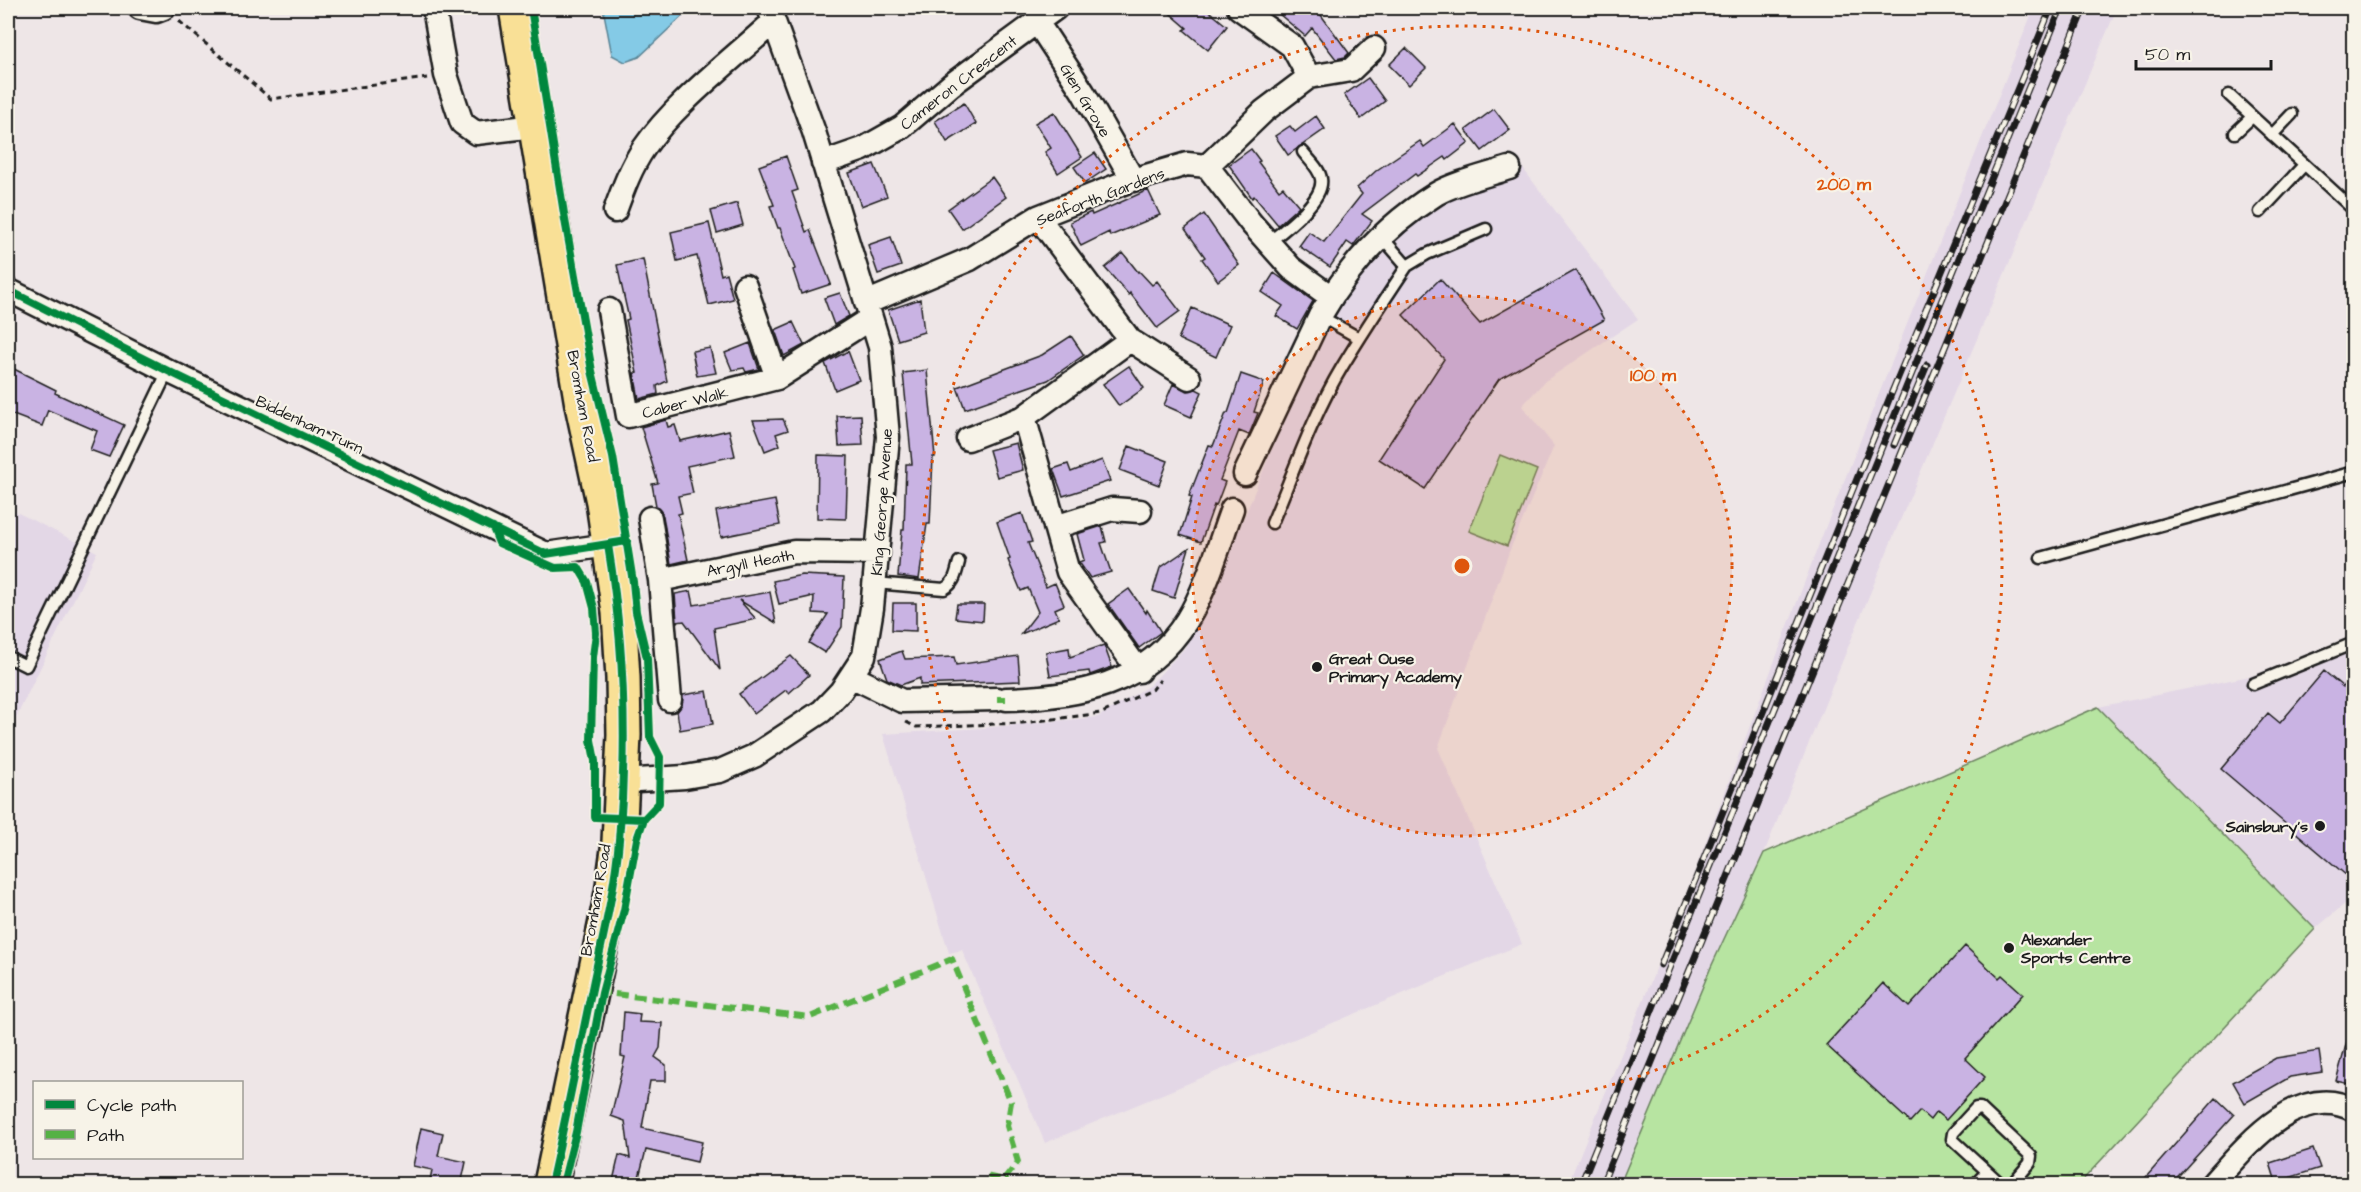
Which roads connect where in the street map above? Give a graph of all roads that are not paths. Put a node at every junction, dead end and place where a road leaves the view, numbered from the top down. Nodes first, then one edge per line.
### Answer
1 (140, 8) edge
2 (164, 8) edge
3 (434, 8) edge
4 (516, 8) edge
5 (1056, 8) edge
6 (1239, 8) edge
7 (771, 15) edge
8 (1037, 22) junction
9 (1374, 48) dead end
10 (1309, 77) junction
11 (2229, 95) dead end
12 (2292, 114) dead end
13 (2252, 117) junction
14 (535, 126) junction
15 (2235, 133) dead end
16 (2272, 135) junction
17 (1303, 152) dead end
18 (823, 163) junction
19 (2304, 165) junction
20 (1207, 166) junction
21 (1509, 168) dead end
22 (1133, 180) junction
23 (615, 210) dead end
24 (2354, 210) edge
25 (2260, 212) dead end
26 (1038, 217) junction
27 (1486, 229) dead end
28 (1381, 236) junction
29 (1268, 243) junction
30 (1407, 266) junction
31 (745, 286) dead end
32 (8, 290) edge
33 (1326, 306) junction
34 (609, 310) dead end
35 (869, 311) junction
36 (1359, 338) junction
37 (1130, 340) junction
38 (168, 371) junction
39 (777, 378) junction
40 (1189, 378) dead end
41 (1024, 417) junction
42 (968, 439) dead end
43 (2354, 472) edge
44 (1245, 474) dead end
45 (1232, 509) dead end
46 (1140, 511) dead end
47 (650, 518) dead end
48 (1272, 523) dead end
49 (1055, 527) junction
50 (608, 545) junction
51 (878, 553) junction
52 (2041, 558) dead end
53 (959, 562) dead end
54 (660, 580) junction
55 (875, 584) junction
56 (2354, 643) edge
57 (8, 657) edge
58 (1139, 670) junction
59 (851, 676) junction
60 (2253, 684) dead end
61 (670, 700) dead end
62 (622, 780) junction
63 (2354, 1110) edge
64 (1987, 1172) junction
65 (551, 1185) edge
66 (1975, 1185) edge
67 (2001, 1185) edge
68 (2012, 1185) edge
69 (2212, 1185) edge

1 - 2 street
3 - 14 street
4 - 14 main road, Bromham Road
5 - 8 street, Cameron Crescent
6 - 10 street
7 - 18 street, King George Avenue
7 - 23 street
8 - 18 street, Cameron Crescent
8 - 22 street, Glen Grove
9 - 10 street
10 - 20 street
11 - 13 lane
12 - 16 lane
13 - 15 lane
13 - 16 lane
14 - 50 main road, Bromham Road
16 - 19 lane
17 - 29 lane
18 - 35 street, King George Avenue
19 - 24 lane
19 - 25 lane
20 - 22 street, Seaforth Gardens
20 - 29 street
21 - 28 street
22 - 26 street, Seaforth Gardens
26 - 35 street, Seaforth Gardens
26 - 37 street
27 - 30 lane
28 - 30 lane
28 - 33 street
29 - 33 street
30 - 36 lane
31 - 39 street
32 - 38 street, Biddenham Turn
33 - 36 lane
33 - 44 street
34 - 39 street, Caber Walk
35 - 39 street, Caber Walk
35 - 51 street, King George Avenue
36 - 48 lane
37 - 40 street
37 - 41 street
38 - 50 street, Biddenham Turn
38 - 57 lane
41 - 42 street
41 - 49 street
43 - 52 lane
45 - 58 street
46 - 49 street
47 - 54 street
49 - 58 street
50 - 62 main road, Bromham Road
51 - 54 street, Argyll Heath
51 - 55 street, King George Avenue
53 - 55 lane
54 - 61 street
55 - 59 street, King George Avenue
56 - 60 lane
58 - 59 street
59 - 62 street, King George Avenue
62 - 65 main road, Bromham Road
63 - 69 street
64 - 66 lane
64 - 67 lane
64 - 68 lane

